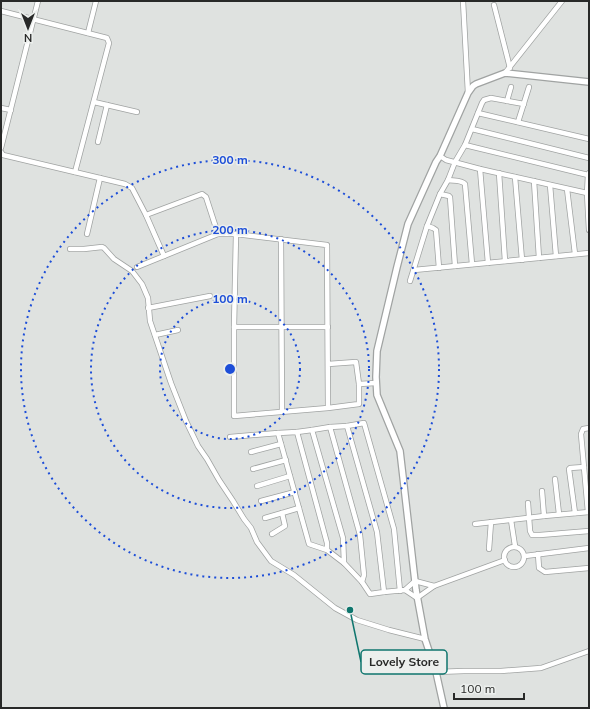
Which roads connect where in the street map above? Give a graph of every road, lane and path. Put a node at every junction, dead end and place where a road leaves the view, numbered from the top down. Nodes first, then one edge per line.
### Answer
1 (38, 1) edge
2 (96, 1) edge
3 (463, 1) edge
4 (562, 1) edge
5 (494, 5) dead end
6 (1, 11) edge
7 (33, 20) junction
8 (88, 33) junction
9 (510, 68) junction
10 (505, 73) junction
11 (589, 82) edge
12 (511, 87) dead end
13 (529, 87) dead end
14 (468, 93) junction
15 (507, 101) junction
16 (94, 102) junction
17 (524, 104) junction
18 (107, 105) junction
19 (1, 108) edge
20 (11, 110) junction
21 (137, 112) dead end
22 (478, 113) junction
23 (518, 122) junction
24 (472, 129) junction
25 (589, 139) edge
26 (98, 142) dead end
27 (465, 145) junction
28 (1, 148) edge
29 (1, 152) edge
30 (440, 156) junction
31 (589, 158) edge
32 (455, 162) junction
33 (480, 169) junction
34 (75, 172) junction
35 (498, 173) junction
36 (588, 174) edge
37 (515, 177) junction
38 (100, 178) junction
39 (448, 180) junction
40 (534, 181) junction
41 (550, 185) junction
42 (568, 189) junction
43 (587, 193) junction
44 (440, 194) junction
45 (146, 215) junction
46 (427, 226) junction
47 (589, 230) edge
48 (87, 234) dead end
49 (218, 234) junction
50 (236, 234) junction
51 (281, 239) junction
52 (70, 248) dead end
53 (589, 253) edge
54 (575, 254) junction
55 (164, 256) junction
56 (556, 256) junction
57 (539, 258) junction
58 (522, 260) junction
59 (506, 261) junction
60 (488, 263) junction
61 (472, 264) junction
62 (138, 266) dead end
63 (454, 266) junction
64 (439, 268) junction
65 (414, 270) junction
66 (410, 281) dead end
67 (210, 296) dead end
68 (148, 308) junction
69 (234, 327) junction
70 (282, 327) junction
71 (328, 327) junction
72 (178, 330) dead end
73 (155, 335) junction
74 (328, 364) junction
75 (376, 383) junction
76 (359, 384) junction
77 (328, 408) junction
78 (282, 412) junction
79 (347, 426) junction
80 (330, 427) junction
81 (589, 428) edge
82 (312, 430) junction
83 (296, 432) junction
84 (278, 433) junction
85 (230, 437) dead end
86 (281, 444) junction
87 (251, 452) dead end
88 (286, 460) junction
89 (584, 467) junction
90 (253, 469) dead end
91 (290, 476) junction
92 (555, 479) dead end
93 (257, 486) dead end
94 (542, 491) dead end
95 (295, 492) junction
96 (262, 502) dead end
97 (528, 503) dead end
98 (299, 508) junction
99 (589, 512) edge
100 (282, 513) junction
101 (575, 513) junction
102 (559, 514) junction
103 (544, 516) junction
104 (265, 518) dead end
105 (529, 518) junction
106 (511, 520) junction
107 (491, 522) junction
108 (476, 524) dead end
109 (589, 531) edge
110 (272, 534) dead end
111 (515, 546) junction
112 (589, 548) edge
113 (489, 549) dead end
114 (327, 550) junction
115 (538, 554) junction
116 (525, 556) junction
117 (504, 560) junction
118 (344, 563) junction
119 (589, 568) edge
120 (415, 581) junction
121 (362, 582) junction
122 (434, 586) junction
123 (402, 590) junction
124 (384, 592) junction
125 (417, 598) junction
126 (425, 639) junction
127 (589, 651) edge
128 (436, 672) junction
129 (444, 708) edge

1 - 7 street
2 - 8 street
3 - 14 street
4 - 9 street
5 - 9 street
6 - 7 street
7 - 8 street
7 - 20 street
8 - 16 street
9 - 10 street
10 - 11 street
10 - 14 street
12 - 15 street
13 - 17 street
14 - 30 street
15 - 17 street
15 - 22 street
16 - 18 street
16 - 34 street
17 - 23 street
18 - 21 street
18 - 26 street
19 - 20 street
20 - 28 street
22 - 23 street
22 - 24 street
23 - 25 street
24 - 27 street
24 - 31 street
27 - 32 street
27 - 36 street
29 - 34 street
30 - 32 street
30 - 75 street
32 - 33 street
32 - 39 street
33 - 35 street
33 - 60 street
34 - 38 street
35 - 37 street
35 - 59 street
36 - 43 street
37 - 40 street
37 - 58 street
38 - 45 street
38 - 48 street
39 - 44 street
39 - 61 street
40 - 41 street
40 - 57 street
41 - 42 street
41 - 56 street
42 - 43 street
42 - 54 street
43 - 47 street
44 - 46 street
44 - 63 street
45 - 49 street
45 - 55 street
46 - 64 street
46 - 65 street
49 - 50 street
49 - 55 street
50 - 51 street
50 - 69 street
51 - 70 street
51 - 71 street
52 - 68 street
53 - 54 street
54 - 56 street
55 - 62 street
56 - 57 street
57 - 58 street
58 - 59 street
59 - 60 street
60 - 61 street
61 - 63 street
63 - 64 street
64 - 65 street
65 - 66 street
67 - 68 street
68 - 73 street
69 - 70 street
69 - 78 street
70 - 71 street
70 - 78 street
71 - 74 street
72 - 73 street
73 - 126 street
74 - 76 street
74 - 77 street
75 - 76 street
75 - 120 street
76 - 77 street
77 - 78 street
79 - 80 street
79 - 123 street
79 - 124 street
80 - 82 street
80 - 121 street
81 - 89 street
82 - 83 street
82 - 118 street
83 - 84 street
83 - 114 street
84 - 85 street
84 - 86 street
86 - 87 street
86 - 88 street
88 - 90 street
88 - 91 street
89 - 99 street
89 - 101 street
91 - 93 street
91 - 95 street
92 - 102 street
94 - 103 street
95 - 96 street
95 - 98 street
97 - 105 street
98 - 100 street
98 - 114 street
99 - 101 street
100 - 104 street
100 - 110 street
101 - 102 street
102 - 103 street
103 - 105 street
105 - 106 street
105 - 109 street
106 - 107 street
106 - 111 street
107 - 108 street
107 - 113 street
111 - 116 street
111 - 117 street
112 - 115 street
114 - 118 street
115 - 116 street
115 - 119 street
116 - 117 street
117 - 122 street
118 - 121 street
120 - 122 street
120 - 123 street
120 - 125 street
121 - 124 street
122 - 125 street
123 - 124 street
123 - 125 street
125 - 126 street
126 - 128 street
127 - 128 street
128 - 129 street

